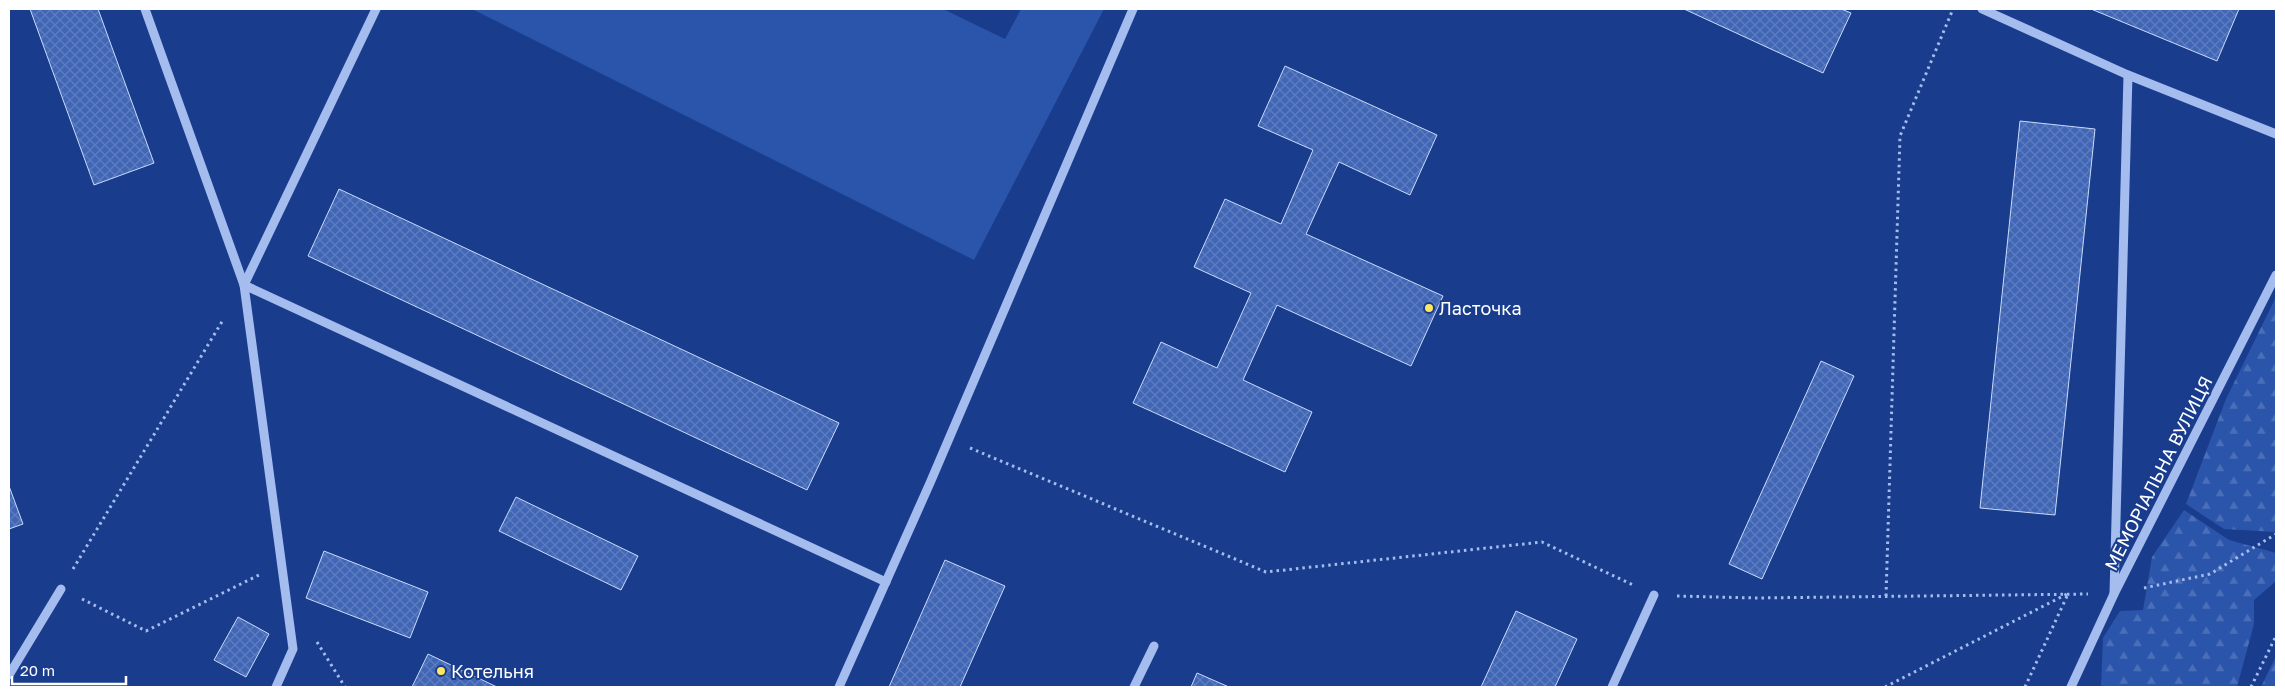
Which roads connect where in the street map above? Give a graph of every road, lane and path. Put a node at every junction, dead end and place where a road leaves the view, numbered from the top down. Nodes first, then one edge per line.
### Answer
1 (145, 9) edge
2 (376, 9) edge
3 (1133, 9) edge
4 (1953, 9) edge
5 (1982, 9) edge
6 (2128, 75) junction
7 (2276, 134) edge
8 (2276, 275) edge
9 (244, 286) junction
10 (949, 439) junction
11 (2276, 534) edge
12 (282, 564) junction
13 (886, 582) junction
14 (61, 589) junction
15 (2069, 593) junction
16 (2114, 594) junction
17 (1654, 595) junction
18 (1886, 596) junction
19 (2276, 636) edge
20 (1154, 646) dead end
21 (9, 675) edge
22 (276, 687) edge
23 (839, 687) edge
24 (1134, 687) edge
25 (1612, 687) edge
26 (1885, 687) edge
27 (2024, 687) edge
28 (2071, 687) edge
29 (2251, 687) edge

1 - 9 street
2 - 9 street
3 - 10 street
4 - 18 path
5 - 6 street
6 - 7 street
6 - 16 street
8 - 16 street, МЕМОРІАЛЬНА ВУЛИЦЯ
9 - 12 street
9 - 13 street
9 - 14 path
10 - 13 street
10 - 17 path
11 - 16 path
12 - 14 path
12 - 22 street
13 - 23 street
14 - 21 street
15 - 16 path
15 - 18 path
15 - 26 path
15 - 27 path
16 - 28 street, МЕМОРІАЛЬНА ВУЛИЦЯ
17 - 18 path
17 - 25 street
19 - 29 path
20 - 24 street

